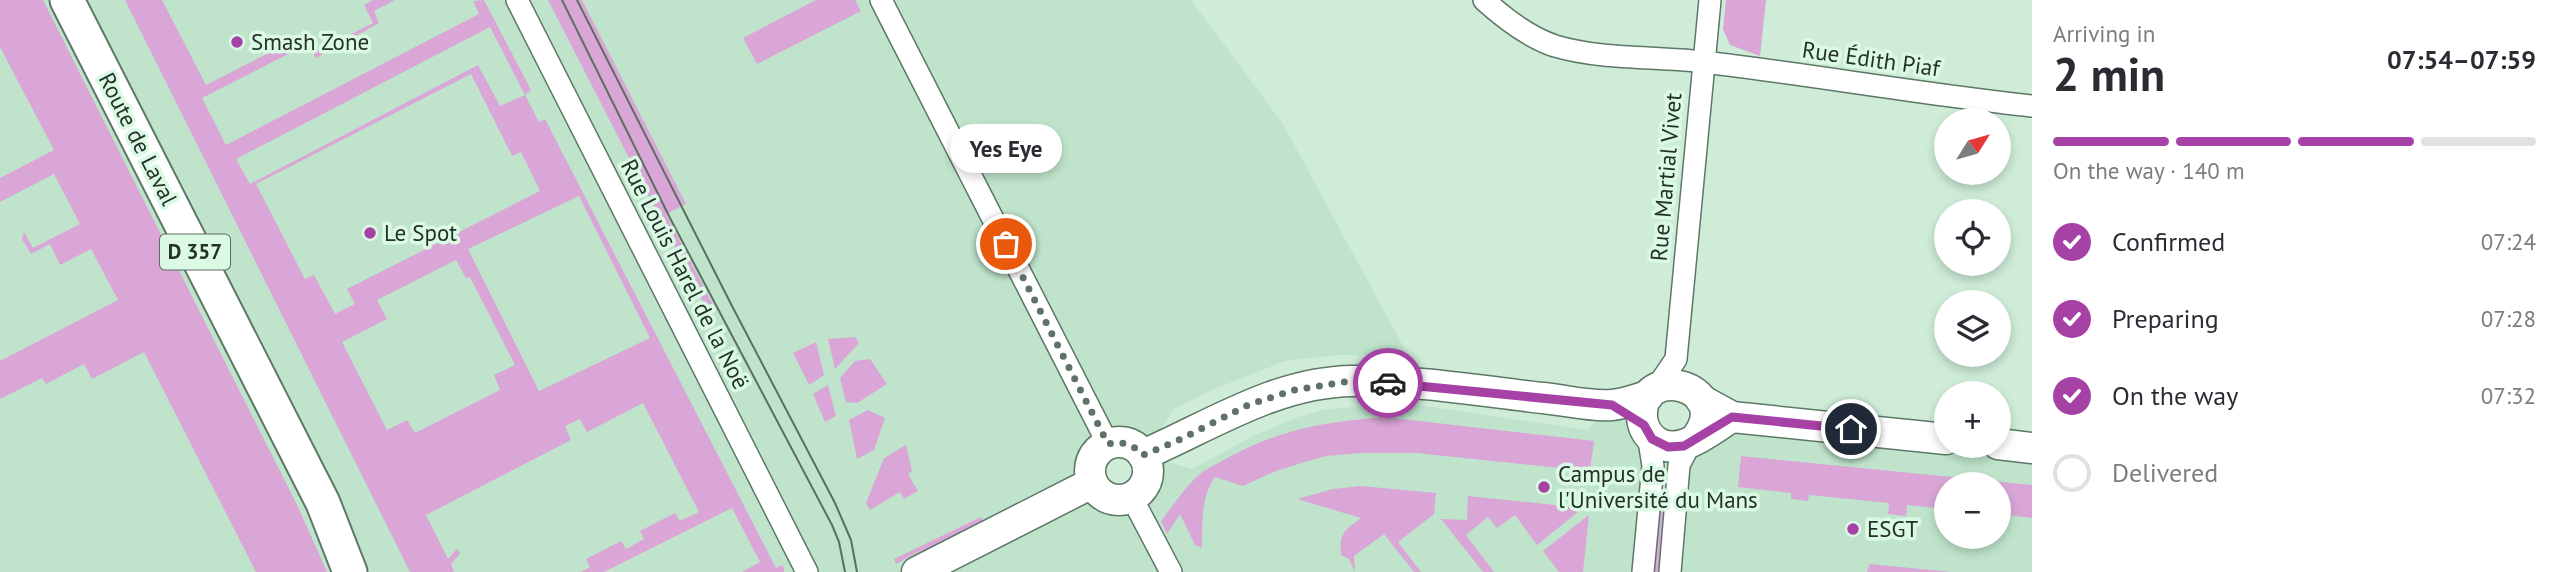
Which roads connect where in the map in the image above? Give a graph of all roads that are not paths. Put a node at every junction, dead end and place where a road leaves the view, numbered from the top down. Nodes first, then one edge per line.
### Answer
1 (67, 0) edge
2 (517, 0) edge
3 (881, 0) edge
4 (1484, 0) edge
5 (1710, 0) edge
6 (1703, 62) junction
7 (2032, 106) edge
8 (1676, 359) junction
9 (1652, 393) junction
10 (1698, 396) junction
11 (1612, 405) junction
12 (1732, 417) junction
13 (1646, 430) junction
14 (1934, 438) edge
15 (1694, 439) junction
16 (1108, 444) junction
17 (2011, 445) edge
18 (2032, 447) edge
19 (1143, 455) junction
20 (1092, 483) junction
21 (1132, 498) junction
22 (323, 503) junction
23 (350, 572) edge
24 (368, 572) edge
25 (807, 572) edge
26 (917, 572) edge
27 (1171, 572) edge
28 (1643, 572) edge
29 (1671, 572) edge

1 - 22 main road, Route de Laval / D 357
2 - 25 street, Rue Louis Harel de la Noë
3 - 16 street
4 - 6 street, Rue Édith Piaf
5 - 6 street, Rue Martial Vivet
6 - 7 street, Rue Édith Piaf
6 - 8 street, Rue Martial Vivet
8 - 9 street, Rue Martial Vivet
8 - 10 street
9 - 10 street
9 - 11 street
9 - 13 street
10 - 12 street
10 - 15 street
11 - 13 street
11 - 19 street
12 - 14 street
12 - 15 street
13 - 15 street
13 - 28 street
15 - 29 street
16 - 19 street
16 - 20 street
17 - 18 street
19 - 21 street
20 - 21 street
20 - 26 street
21 - 27 street
22 - 23 main road, Route de Laval / D 357
22 - 24 main road, Route de Laval / D 357

